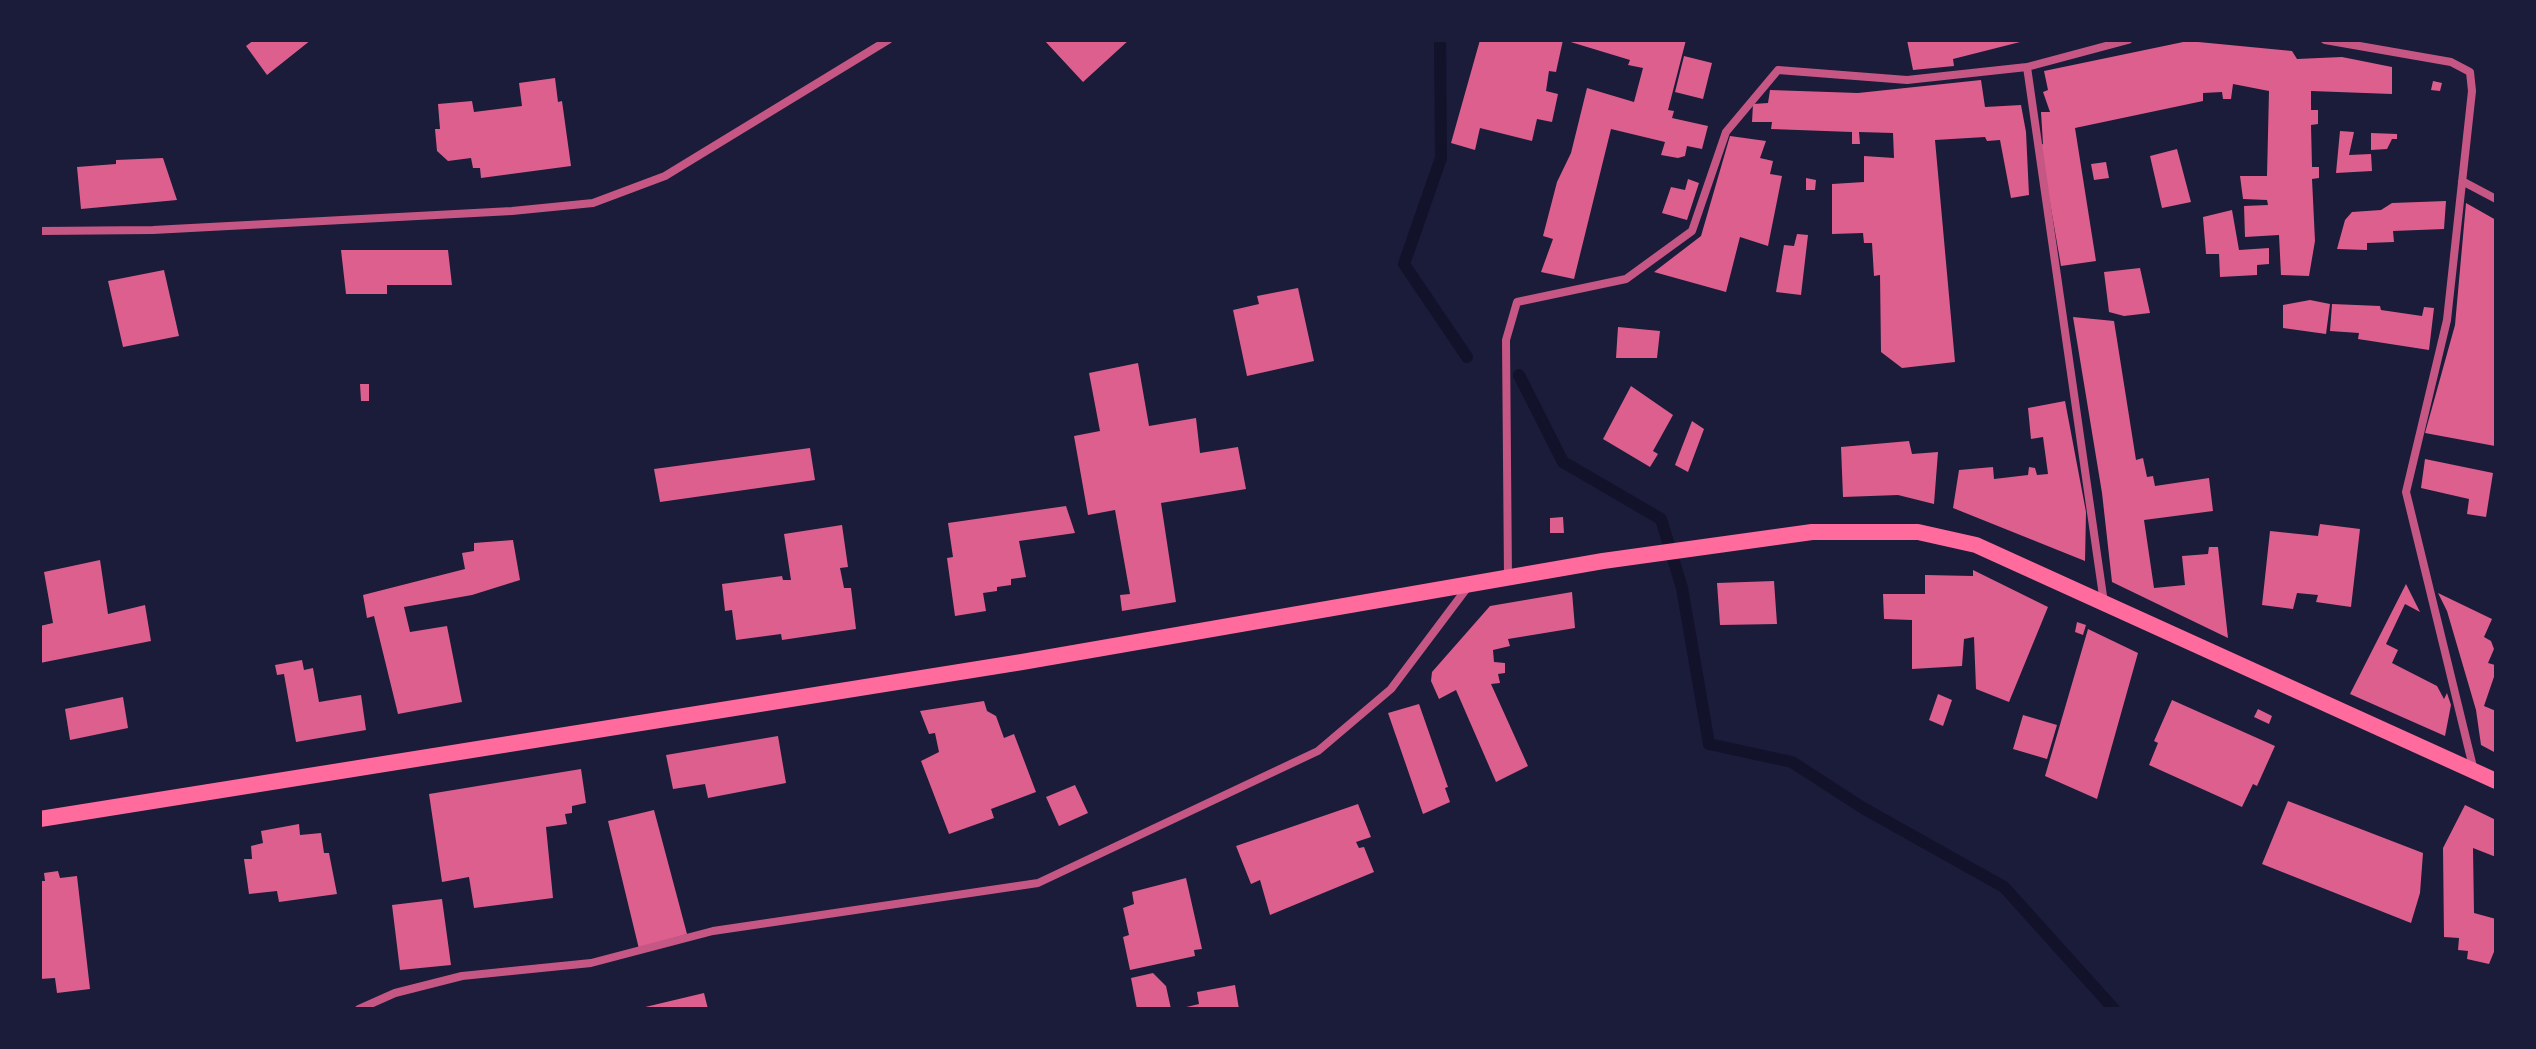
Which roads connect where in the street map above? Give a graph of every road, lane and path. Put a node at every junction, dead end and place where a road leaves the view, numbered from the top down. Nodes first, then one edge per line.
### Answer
1 (888, 40) edge
2 (2128, 40) edge
3 (2325, 40) edge
4 (2027, 67) junction
5 (2462, 181) junction
6 (2496, 199) edge
7 (40, 231) edge
8 (1508, 579) junction
9 (1468, 587) junction
10 (2105, 604) junction
11 (2474, 771) junction
12 (2496, 781) edge
13 (40, 819) edge
14 (359, 1009) edge

1 - 7 street
2 - 4 street
3 - 5 street
4 - 8 street
4 - 10 street
5 - 6 street
5 - 11 street
8 - 9 main road
8 - 10 main road
9 - 13 main road
9 - 14 street
10 - 11 main road
11 - 12 main road

